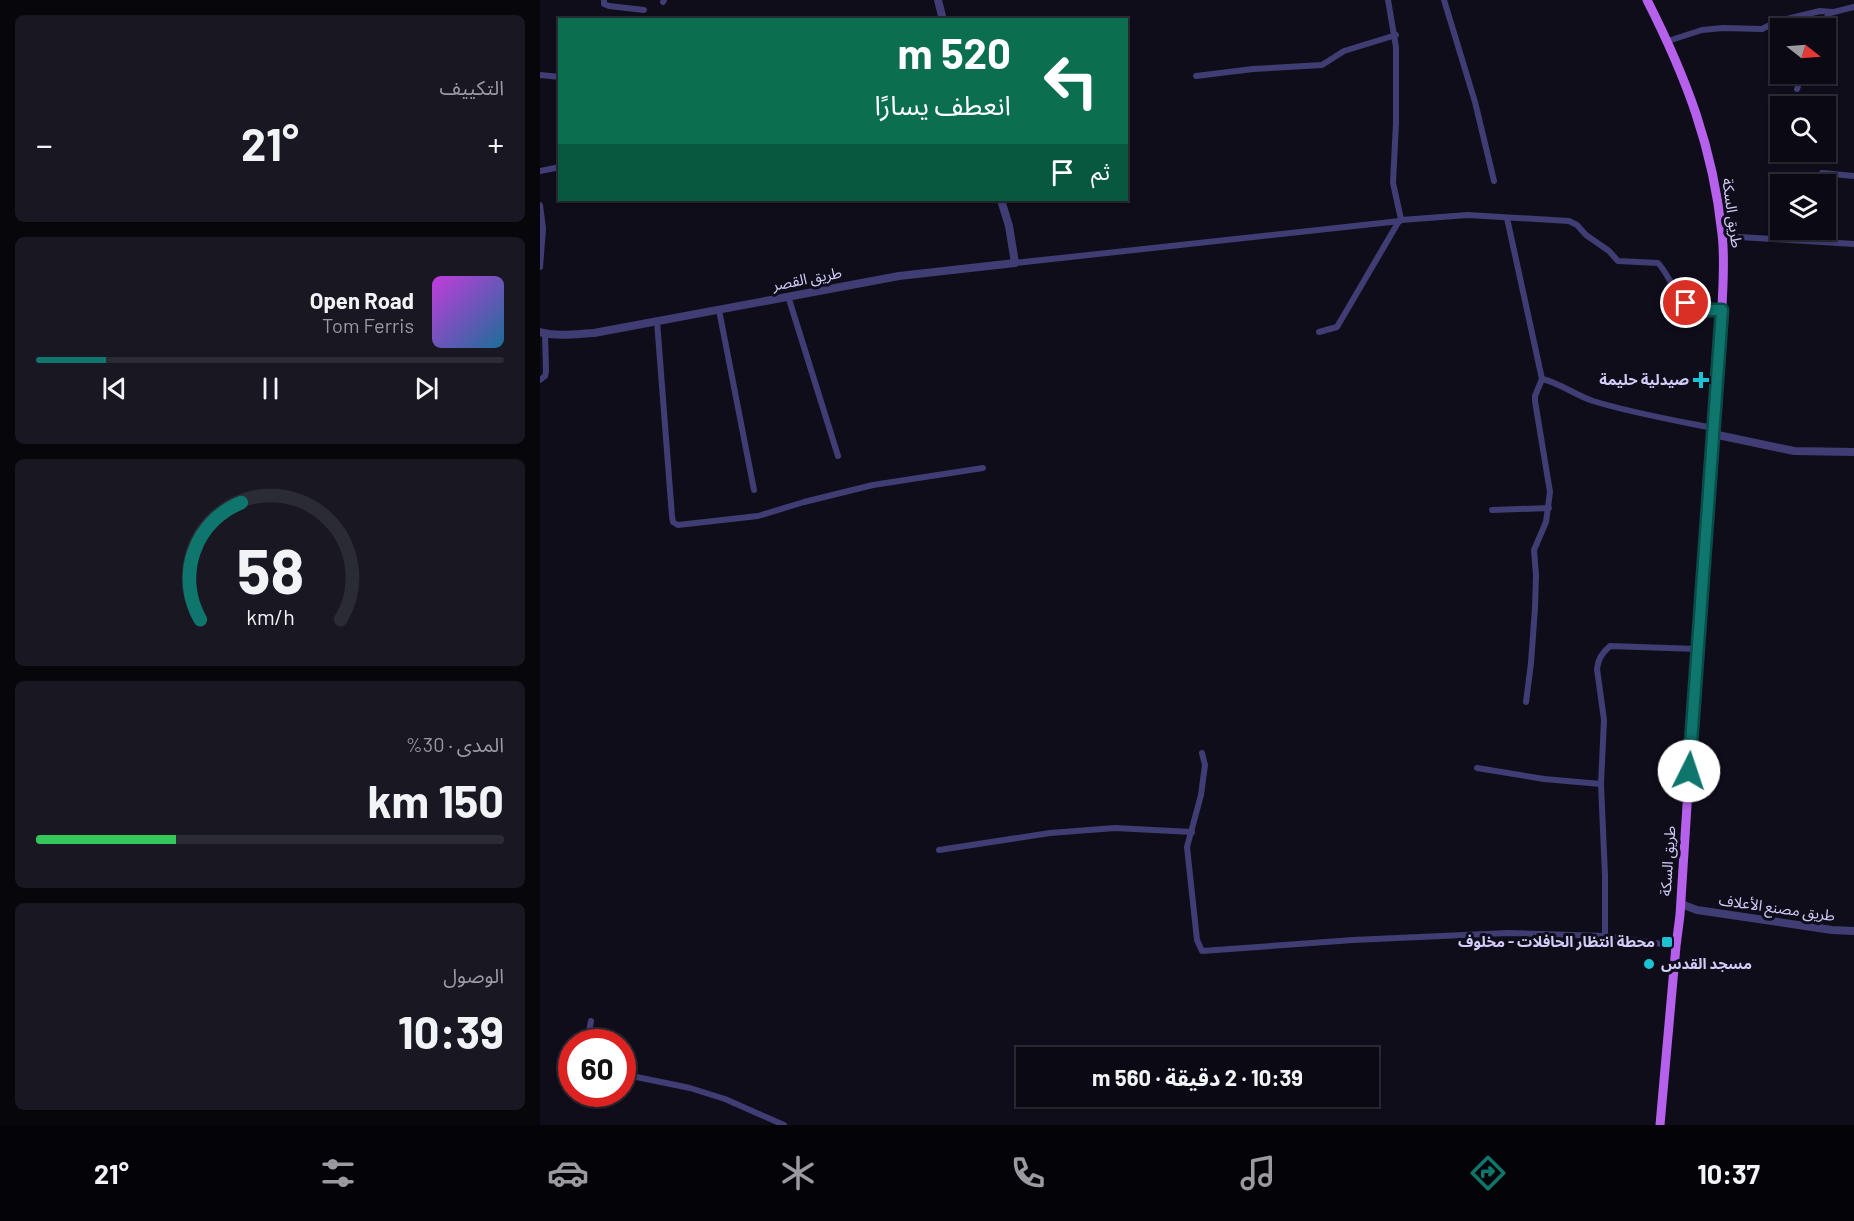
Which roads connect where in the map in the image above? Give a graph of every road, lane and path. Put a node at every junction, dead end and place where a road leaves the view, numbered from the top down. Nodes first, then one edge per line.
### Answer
1 (604, 0) edge
2 (938, 0) edge
3 (1388, 0) edge
4 (1444, 0) edge
5 (1647, 0) edge
6 (1854, 7) edge
7 (644, 10) dead end
8 (1833, 12) junction
9 (942, 18) edge
10 (1825, 18) edge
11 (1396, 35) junction
12 (1668, 41) junction
13 (540, 75) edge
14 (1196, 76) dead end
15 (558, 77) edge
16 (1799, 84) edge
17 (1797, 89) dead end
18 (558, 167) edge
19 (540, 171) edge
20 (1822, 173) dead end
21 (1854, 176) edge
22 (1494, 182) dead end
23 (1001, 201) edge
24 (540, 205) edge
25 (1507, 218) junction
26 (1400, 221) junction
27 (1723, 236) junction
28 (1854, 244) edge
29 (1015, 263) junction
30 (540, 267) edge
31 (788, 296) junction
32 (719, 310) junction
33 (1722, 310) junction
34 (657, 321) junction
35 (1318, 332) dead end
36 (542, 333) edge
37 (1542, 379) junction
38 (540, 380) edge
39 (1713, 431) junction
40 (1854, 452) edge
41 (838, 456) dead end
42 (983, 468) dead end
43 (754, 490) dead end
44 (1548, 508) junction
45 (1492, 510) dead end
46 (1697, 649) junction
47 (1526, 702) dead end
48 (1202, 753) dead end
49 (1477, 768) dead end
50 (1601, 784) junction
51 (1192, 831) junction
52 (939, 850) dead end
53 (1681, 904) junction
54 (1697, 910) junction
55 (1680, 915) junction
56 (1854, 931) edge
57 (1605, 936) junction
58 (1676, 946) junction
59 (591, 1021) dead end
60 (589, 1029) edge
61 (636, 1077) edge
62 (784, 1125) edge
63 (1660, 1125) edge

1 - 7 street
2 - 9 street
3 - 11 street
4 - 22 street
5 - 12 main road, طريق السكة
6 - 8 street
8 - 10 street
8 - 12 street
11 - 14 street
11 - 26 street
12 - 27 main road, طريق السكة
13 - 15 street
16 - 17 street
18 - 19 street
20 - 21 street
23 - 29 street
24 - 30 street
25 - 26 street
25 - 33 street
25 - 37 street
26 - 29 street
26 - 35 street
27 - 28 street
27 - 33 main road, طريق السكة
29 - 31 street, طريق القصر
31 - 32 street, طريق القصر
31 - 41 street
32 - 34 street, طريق القصر
32 - 43 street
33 - 39 main road, طريق السكة
34 - 36 street, طريق القصر
34 - 42 street
36 - 38 street
37 - 39 street
37 - 44 street
39 - 40 street
39 - 46 main road, طريق السكة
44 - 45 street
44 - 47 street
46 - 50 street
46 - 53 main road, طريق السكة
48 - 51 street
49 - 50 street
50 - 57 street
51 - 52 street
51 - 57 street
53 - 54 street, طريق مصنع الأعلاف
53 - 55 main road, طريق السكة
54 - 55 street, طريق مصنع الأعلاف
54 - 56 street, طريق مصنع الأعلاف
55 - 58 main road, طريق السكة
57 - 58 street
58 - 63 main road, طريق السكة
59 - 60 street
61 - 62 street

